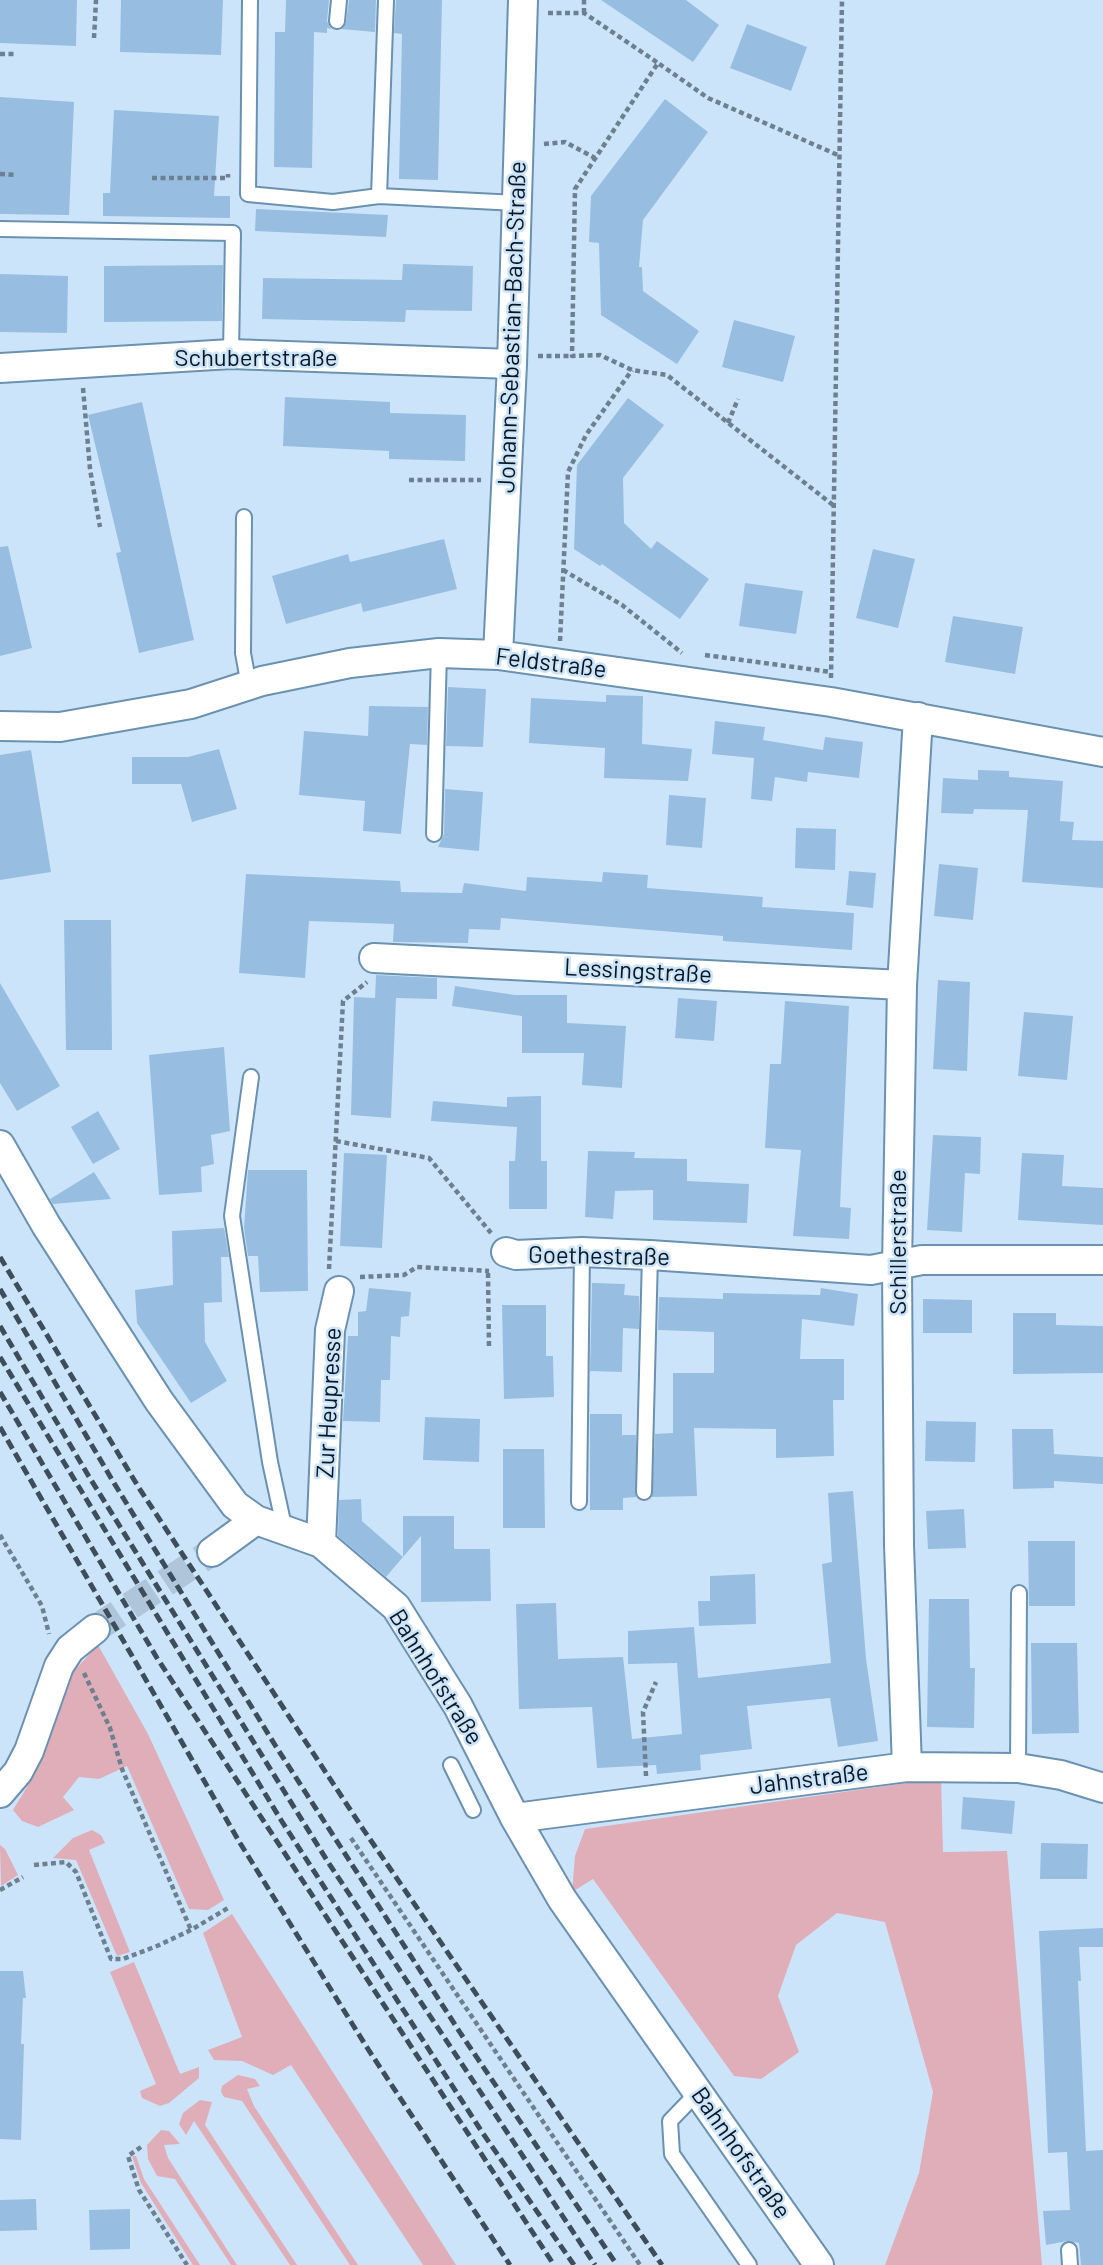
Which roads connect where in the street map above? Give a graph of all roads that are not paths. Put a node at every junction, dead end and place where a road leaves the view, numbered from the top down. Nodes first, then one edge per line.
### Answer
1 (250, 0) edge
2 (339, 0) edge
3 (386, 0) edge
4 (523, 7) edge
5 (337, 21) dead end
6 (379, 196) junction
7 (517, 203) junction
8 (0, 229) edge
9 (231, 354) junction
10 (512, 360) junction
11 (0, 368) edge
12 (244, 517) dead end
13 (439, 653) junction
14 (498, 654) junction
15 (249, 686) junction
16 (918, 717) junction
17 (0, 726) edge
18 (1103, 752) edge
19 (434, 834) dead end
20 (374, 958) road end
21 (902, 985) junction
22 (251, 1077) dead end
23 (0, 1146) edge
24 (582, 1252) junction
25 (650, 1255) junction
26 (1103, 1260) edge
27 (497, 1262) road end
28 (897, 1266) junction
29 (346, 1284) road end
30 (644, 1492) dead end
31 (579, 1502) dead end
32 (256, 1520) junction
33 (285, 1531) junction
34 (321, 1543) junction
35 (212, 1552) tunnel mouth
36 (1019, 1593) dead end
37 (95, 1629) tunnel mouth
38 (451, 1765) dead end
39 (907, 1767) junction
40 (1018, 1768) junction
41 (1103, 1788) edge
42 (0, 1793) edge
43 (473, 1810) dead end
44 (515, 1818) junction
45 (698, 2092) junction
46 (1069, 2250) dead end
47 (749, 2265) edge
48 (819, 2265) edge
49 (1070, 2265) edge

1 - 6 lane
2 - 5 lane
3 - 6 lane
4 - 7 street, Johann-Sebastian-Bach-Straße
6 - 7 lane
7 - 10 street, Johann-Sebastian-Bach-Straße
8 - 9 lane
9 - 10 street, Schubertstraße
9 - 11 street, Schubertstraße
10 - 14 street, Johann-Sebastian-Bach-Straße
12 - 15 lane
13 - 14 street, Feldstraße
13 - 15 street, Feldstraße
13 - 19 lane
14 - 16 street, Feldstraße
15 - 17 street, Feldstraße
16 - 18 street, Feldstraße
16 - 21 street, Schillerstraße
20 - 21 street, Lessingstraße
21 - 28 street, Schillerstraße
22 - 33 lane
23 - 32 street, Bahnhofstraße
24 - 25 street, Goethestraße
24 - 27 street, Goethestraße
24 - 31 lane
25 - 28 street, Goethestraße
25 - 30 lane
26 - 28 street, Goethestraße
28 - 39 street, Schillerstraße
29 - 34 street, Zur Heupresse
32 - 33 street, Bahnhofstraße
32 - 35 street
33 - 34 street, Bahnhofstraße
34 - 44 street, Bahnhofstraße
36 - 40 lane
37 - 42 street
38 - 43 lane
39 - 40 street, Jahnstraße
39 - 44 street, Jahnstraße
40 - 41 street, Jahnstraße
44 - 45 street, Bahnhofstraße
45 - 47 lane
45 - 48 street, Bahnhofstraße
46 - 49 lane

